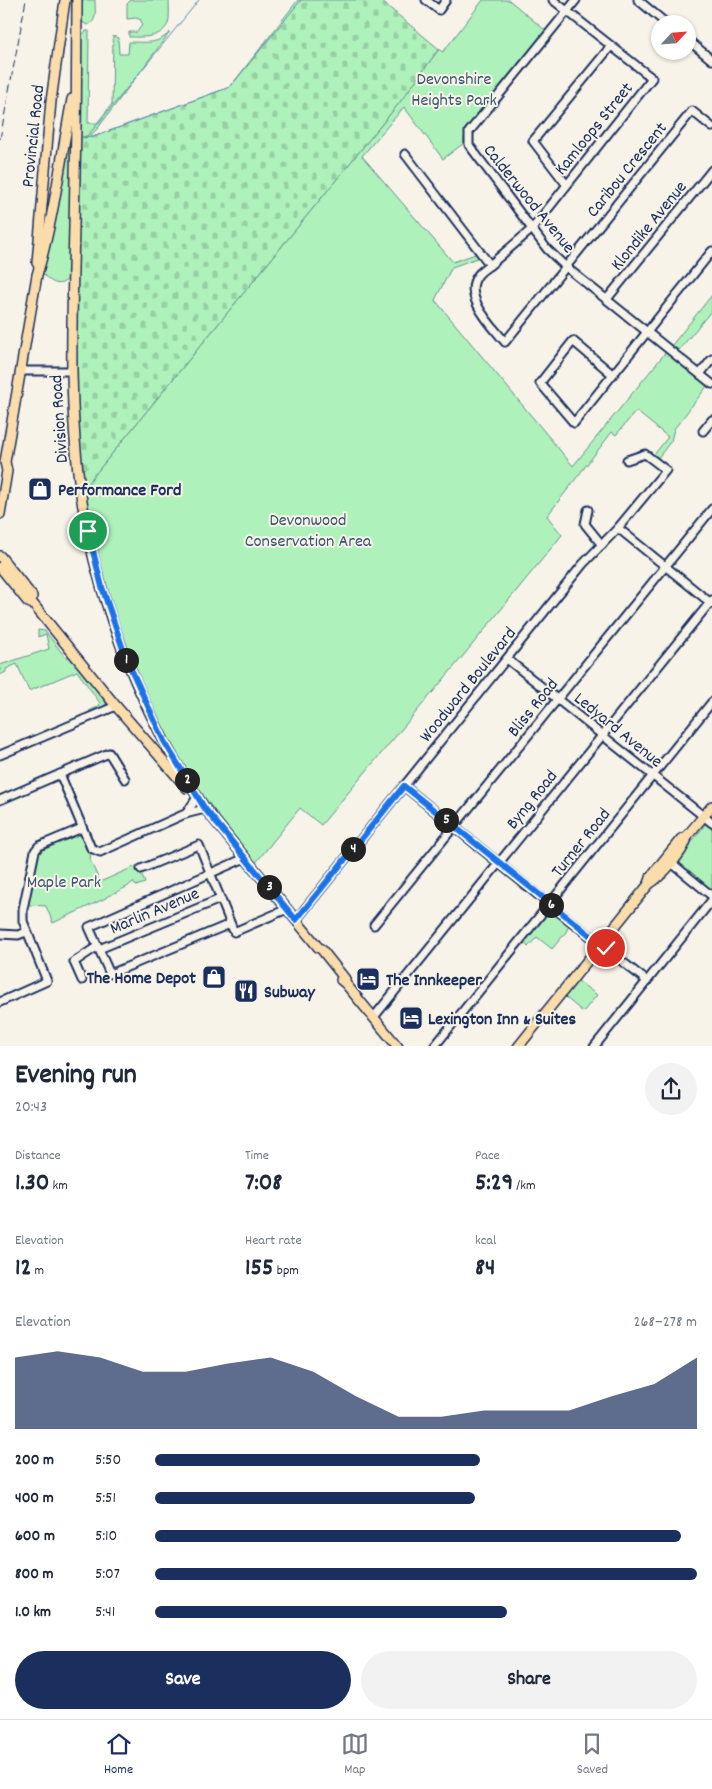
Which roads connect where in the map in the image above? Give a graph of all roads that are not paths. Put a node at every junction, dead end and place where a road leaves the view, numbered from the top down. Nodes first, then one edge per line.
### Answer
1 (65, 0) edge
2 (77, 0) edge
3 (426, 0) edge
4 (446, 0) edge
5 (553, 0) edge
6 (576, 0) edge
7 (638, 0) edge
8 (567, 11) junction
9 (656, 15) edge
10 (611, 46) junction
11 (696, 47) edge
12 (712, 60) edge
13 (77, 72) junction
14 (712, 127) edge
15 (405, 154) dead end
16 (712, 170) edge
17 (566, 184) junction
18 (42, 201) junction
19 (51, 216) junction
20 (532, 229) junction
21 (712, 252) edge
22 (490, 265) junction
23 (566, 267) junction
24 (37, 275) junction
25 (607, 300) junction
26 (647, 332) junction
27 (712, 359) edge
28 (21, 371) junction
29 (70, 371) junction
30 (612, 374) junction
31 (700, 374) junction
32 (712, 384) edge
33 (712, 420) edge
34 (703, 431) dead end
35 (627, 460) dead end
36 (3, 464) edge
37 (712, 509) edge
38 (588, 510) dead end
39 (0, 514) edge
40 (618, 528) junction
41 (602, 546) junction
42 (0, 556) edge
43 (666, 566) junction
44 (0, 567) edge
45 (3, 574) edge
46 (711, 602) edge
47 (31, 603) junction
48 (507, 659) junction
49 (558, 699) junction
50 (712, 702) edge
51 (116, 706) junction
52 (603, 735) junction
53 (0, 755) edge
54 (60, 774) junction
55 (653, 776) junction
56 (125, 779) dead end
57 (404, 786) junction
58 (196, 799) junction
59 (0, 800) edge
60 (712, 806) edge
61 (205, 809) junction
62 (185, 814) junction
63 (703, 816) junction
64 (712, 823) edge
65 (454, 827) junction
66 (82, 828) junction
67 (245, 858) junction
68 (668, 860) junction
69 (499, 863) junction
70 (141, 869) dead end
71 (210, 874) junction
72 (712, 896) edge
73 (220, 899) junction
74 (712, 900) edge
75 (549, 904) junction
76 (287, 909) junction
77 (296, 920) junction
78 (230, 924) junction
79 (374, 925) dead end
80 (26, 932) junction
81 (0, 934) edge
82 (600, 944) junction
83 (99, 948) junction
84 (82, 980) dead end
85 (647, 980) junction
86 (0, 1002) edge
87 (374, 1017) junction
88 (398, 1046) edge
89 (434, 1046) edge
90 (518, 1046) edge
91 (594, 1046) edge

1 - 18 main road, Provincial Road
2 - 13 main road, Division Road
3 - 4 street
5 - 8 street, Kamloops Street
6 - 8 street, Calderwood Avenue
7 - 9 street
8 - 10 street, Kamloops Street
8 - 20 street, Calderwood Avenue
10 - 17 street
10 - 17 street, Kamloops Street
11 - 12 street
13 - 19 main road, Provincial Road
13 - 29 main road, Division Road
14 - 23 street, Caribou Crescent
15 - 22 street
16 - 25 street, Klondike Avenue
17 - 20 street, Kamloops Street
18 - 19 main road
18 - 24 main road, Provincial Road
19 - 24 main road, Provincial Road
20 - 22 street, Kamloops Street
20 - 23 street, Calderwood Avenue
21 - 26 street
22 - 23 street, Kamloops Street
23 - 25 street, Calderwood Avenue
24 - 28 main road, Provincial Road
25 - 26 street, Calderwood Avenue
26 - 30 street
26 - 31 street, Calderwood Avenue
27 - 31 street
28 - 29 street
28 - 36 main road, Provincial Road
29 - 61 main road, Division Road
30 - 30 street
31 - 32 street, Calderwood Avenue
33 - 34 street
35 - 40 street, Woodward Boulevard
36 - 39 main road, Provincial Road
37 - 43 street, Bliss Road
38 - 41 street
40 - 41 street, Woodward Boulevard
40 - 43 street
41 - 48 street, Woodward Boulevard
42 - 47 main road
43 - 46 street
43 - 49 street, Bliss Road
44 - 45 main road
45 - 47 main road
46 - 52 street, Byng Road
47 - 51 main road
48 - 49 street, Ledyard Avenue
48 - 57 street, Woodward Boulevard
49 - 52 street, Ledyard Avenue
49 - 65 street, Bliss Road
50 - 55 street, Turner Road
51 - 53 street
51 - 58 main road
52 - 55 street, Ledyard Avenue
52 - 69 street, Byng Road
54 - 56 street
54 - 59 street
54 - 66 street
55 - 63 street, Ledyard Avenue
55 - 75 street, Turner Road
57 - 65 street
57 - 77 street, Woodward Boulevard
58 - 61 main road
58 - 62 street
60 - 63 main road
61 - 62 street
61 - 67 main road
62 - 66 street
63 - 64 street, Ledyard Avenue
63 - 68 main road
65 - 69 street
65 - 79 street, Bliss Road
66 - 80 street
67 - 71 street
67 - 76 main road
68 - 72 street
68 - 82 main road
69 - 75 street
69 - 87 street, Byng Road
70 - 71 street
71 - 73 street
71 - 83 street
73 - 78 street
73 - 83 street, Marlin Avenue
74 - 85 street
75 - 82 street
75 - 89 street, Turner Road
76 - 77 main road
76 - 78 street
77 - 87 main road
78 - 83 street
80 - 81 street
80 - 86 street
82 - 85 street
82 - 90 main road
83 - 84 street, Marlin Avenue
85 - 91 street
87 - 88 main road

